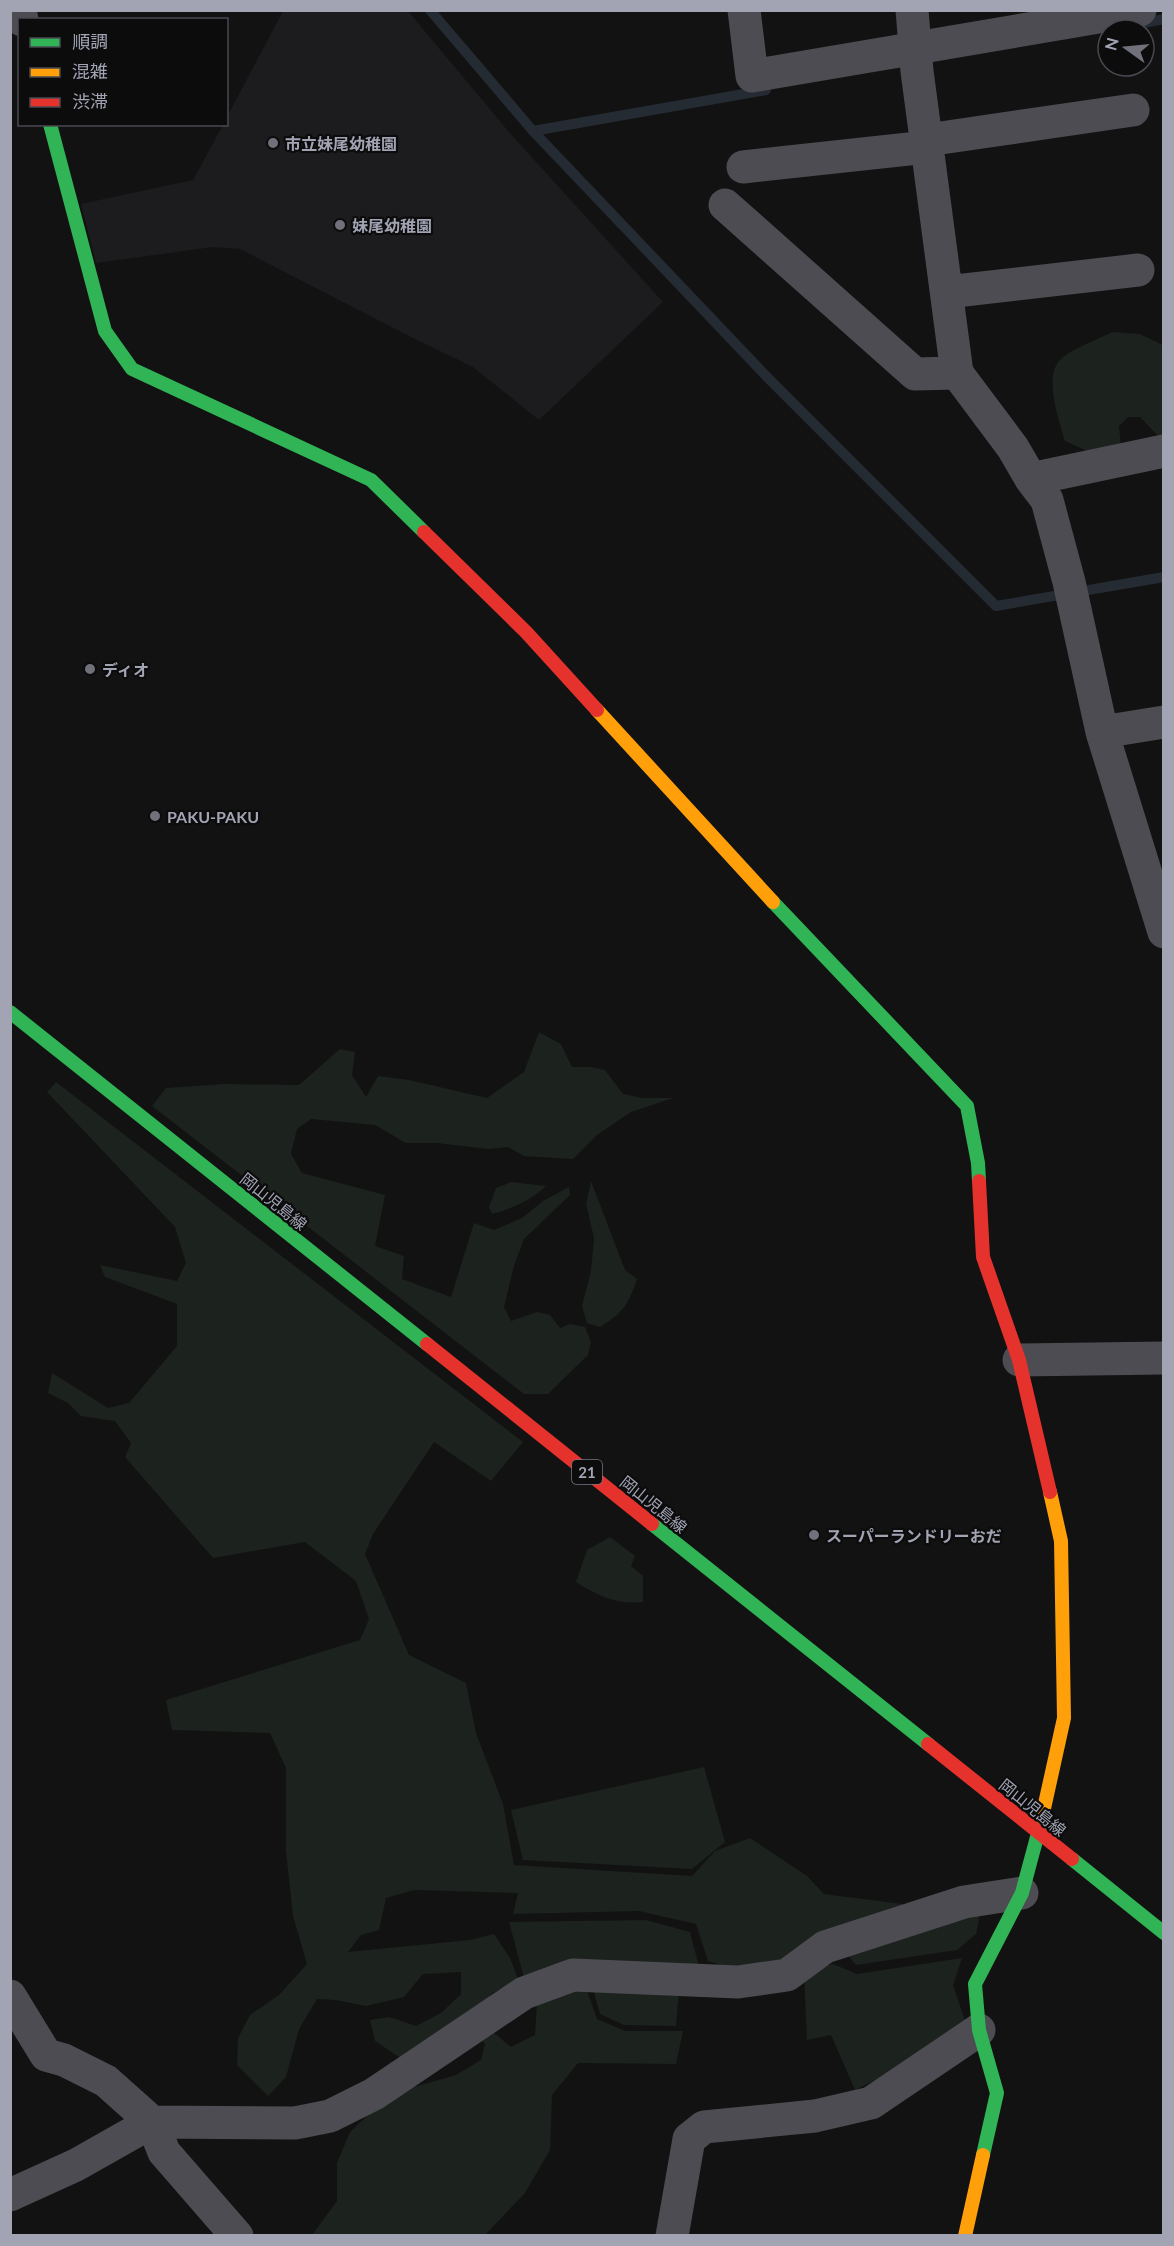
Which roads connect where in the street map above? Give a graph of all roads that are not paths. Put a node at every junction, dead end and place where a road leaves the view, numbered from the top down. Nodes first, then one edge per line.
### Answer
1 (744, 10) edge
2 (912, 10) edge
3 (1140, 10) edge
4 (915, 48) junction
5 (1133, 110) dead end
6 (51, 126) edge
7 (927, 143) junction
8 (743, 167) dead end
9 (725, 205) dead end
10 (1138, 270) dead end
11 (947, 292) junction
12 (957, 373) junction
13 (1164, 451) edge
14 (1031, 479) junction
15 (1164, 722) edge
16 (1102, 732) junction
17 (1164, 932) edge
18 (10, 1012) edge
19 (1164, 1358) edge
20 (1019, 1360) junction
21 (1039, 1833) junction
22 (1022, 1893) junction
23 (1164, 1933) edge
24 (10, 1995) edge
25 (979, 2030) junction
26 (152, 2122) junction
27 (10, 2195) edge
28 (237, 2235) edge
29 (672, 2235) edge
30 (965, 2235) edge

1 - 4 street
2 - 4 street
3 - 4 street
4 - 7 street
5 - 7 street
6 - 20 street
7 - 8 street
7 - 11 street
9 - 12 street
10 - 11 street
11 - 12 street
12 - 14 street
13 - 14 street
14 - 16 street
15 - 16 street
16 - 17 street
18 - 21 street, 岡山児島線 / 21
19 - 20 street
20 - 21 street
21 - 22 street
21 - 23 street, 岡山児島線 / 21
22 - 25 street
22 - 26 street
24 - 26 street
25 - 29 street
25 - 30 street
26 - 27 street
26 - 28 street

